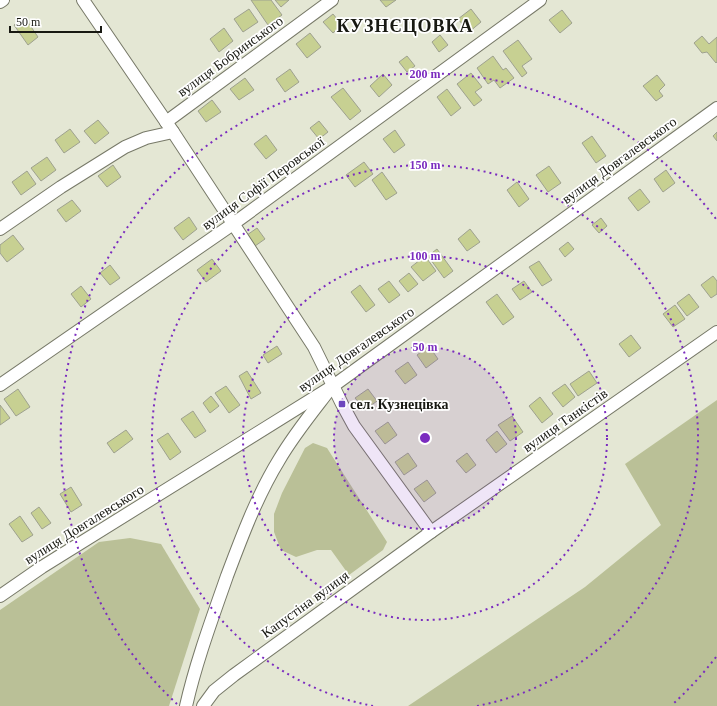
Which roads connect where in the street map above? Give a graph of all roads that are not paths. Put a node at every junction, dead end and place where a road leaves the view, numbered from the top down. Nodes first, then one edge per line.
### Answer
1 (3, 0) edge
2 (84, 0) edge
3 (332, 0) edge
4 (540, 0) edge
5 (0, 2) edge
6 (717, 108) edge
7 (169, 127) junction
8 (233, 224) junction
9 (0, 229) edge
10 (717, 332) edge
11 (0, 385) edge
12 (333, 386) junction
13 (430, 532) junction
14 (0, 596) edge
15 (186, 706) edge
16 (203, 706) edge

1 - 5 street
2 - 7 street
3 - 7 street, вулиця Бобринського
4 - 8 street, вулиця Софії Перовської
6 - 12 street, вулиця Довгалевського
7 - 8 street
7 - 9 street, вулиця Бобринського
8 - 11 street, вулиця Софії Перовської
8 - 12 street
10 - 13 street, вулиця Танкістів
12 - 13 street
12 - 14 street, вулиця Довгалевського
12 - 15 street
13 - 16 street, Капустіна вулиця

